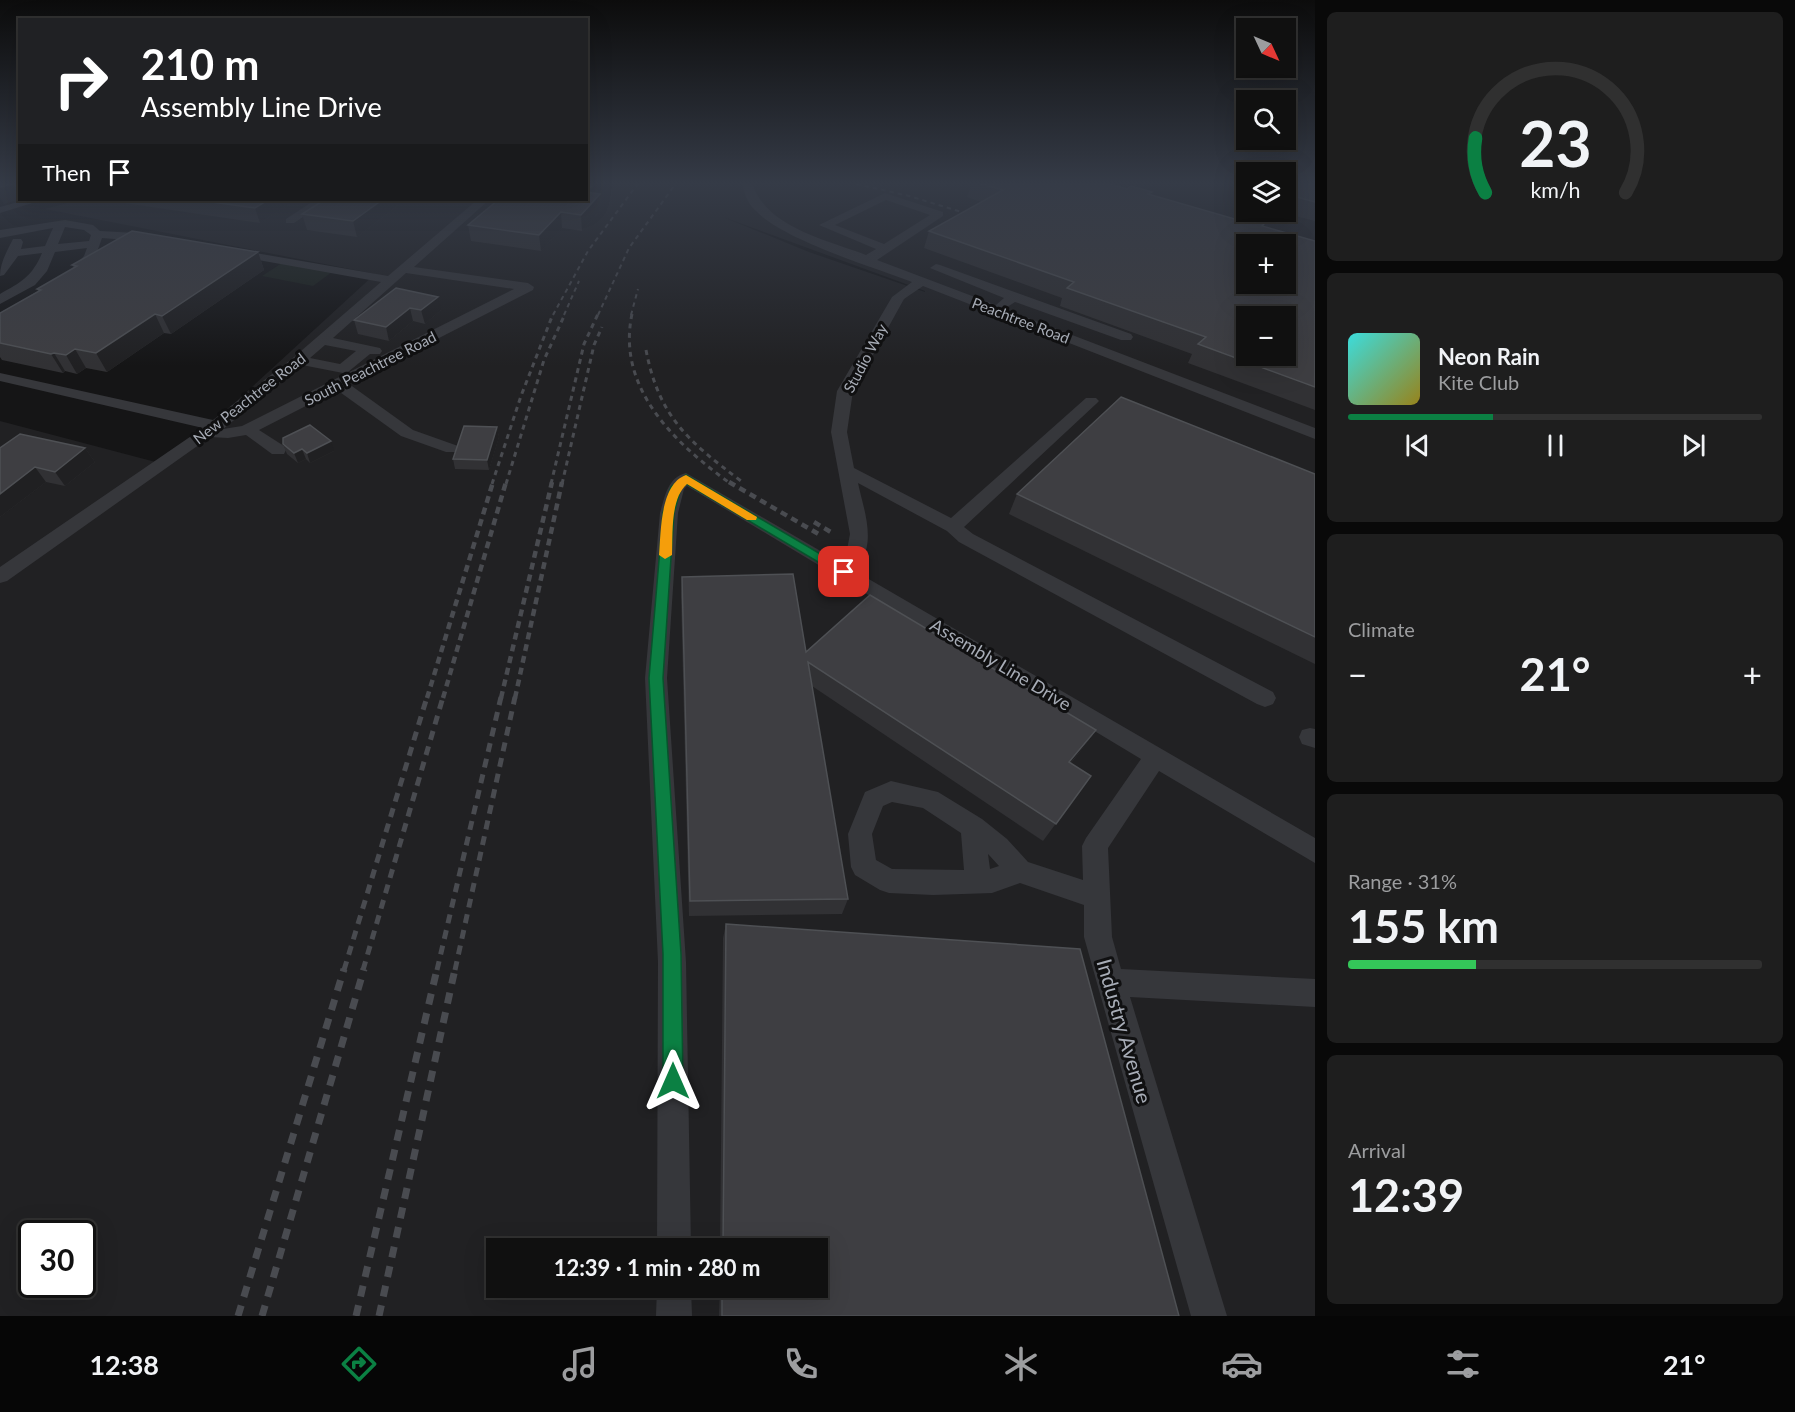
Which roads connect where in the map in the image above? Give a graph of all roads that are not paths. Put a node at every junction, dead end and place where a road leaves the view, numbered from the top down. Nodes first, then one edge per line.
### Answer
1 (18, 243) edge
2 (52, 243) edge
3 (77, 243) edge
4 (94, 243) edge
5 (433, 243) edge
6 (823, 243) edge
7 (872, 243) edge
8 (892, 243) edge
9 (884, 248) junction
10 (222, 249) edge
11 (49, 250) junction
12 (14, 253) junction
13 (866, 261) junction
14 (936, 268) dead end
15 (403, 269) junction
16 (0, 272) edge
17 (391, 280) junction
18 (921, 282) junction
19 (60, 286) edge
20 (1014, 297) junction
21 (0, 300) edge
22 (994, 310) junction
23 (1126, 337) dead end
24 (322, 340) junction
25 (368, 349) junction
26 (396, 355) junction
27 (299, 360) junction
28 (0, 376) edge
29 (339, 384) junction
30 (1091, 401) dead end
31 (212, 429) junction
32 (248, 429) junction
33 (1315, 434) edge
34 (452, 449) dead end
35 (278, 450) dead end
36 (846, 470) junction
37 (953, 527) junction
38 (855, 555) dead end
39 (0, 576) edge
40 (1265, 698) dead end
41 (1156, 756) junction
42 (973, 827) junction
43 (1315, 851) edge
44 (1020, 871) junction
45 (978, 881) junction
46 (1096, 897) junction
47 (1111, 982) junction
48 (1315, 993) edge
49 (674, 1238) edge
50 (674, 1298) edge
51 (674, 1316) edge
52 (1209, 1316) edge

1 - 12 street
2 - 11 street
3 - 11 street
4 - 19 street
5 - 15 street, New Peachtree Road
6 - 13 street, Peachtree Road
7 - 9 street
8 - 9 street
9 - 13 street
10 - 17 street
11 - 12 street
11 - 21 street
12 - 16 street
13 - 18 street, Peachtree Road
14 - 20 street
15 - 17 street, New Peachtree Road
15 - 26 street, South Peachtree Road
17 - 24 street, New Peachtree Road
18 - 22 street, Peachtree Road
18 - 36 street, Studio Way
20 - 22 street
20 - 23 street
22 - 33 street, Peachtree Road
24 - 25 street
24 - 27 street, New Peachtree Road
25 - 26 street
25 - 27 street
26 - 29 street, South Peachtree Road
27 - 31 street, New Peachtree Road
28 - 31 street, South Peachtree Road
29 - 32 street, South Peachtree Road
29 - 34 street
30 - 37 street
31 - 32 street, South Peachtree Road
31 - 39 street, New Peachtree Road
32 - 35 street
36 - 37 street
36 - 38 street, Studio Way
37 - 40 street
41 - 43 street, Assembly Line Drive
41 - 46 street, Industry Avenue
41 - 49 street, Assembly Line Drive
42 - 44 street
42 - 45 street
42 - 45 street
44 - 45 street
44 - 46 street
46 - 47 street, Industry Avenue
47 - 48 street
47 - 52 street, Industry Avenue
50 - 51 street

